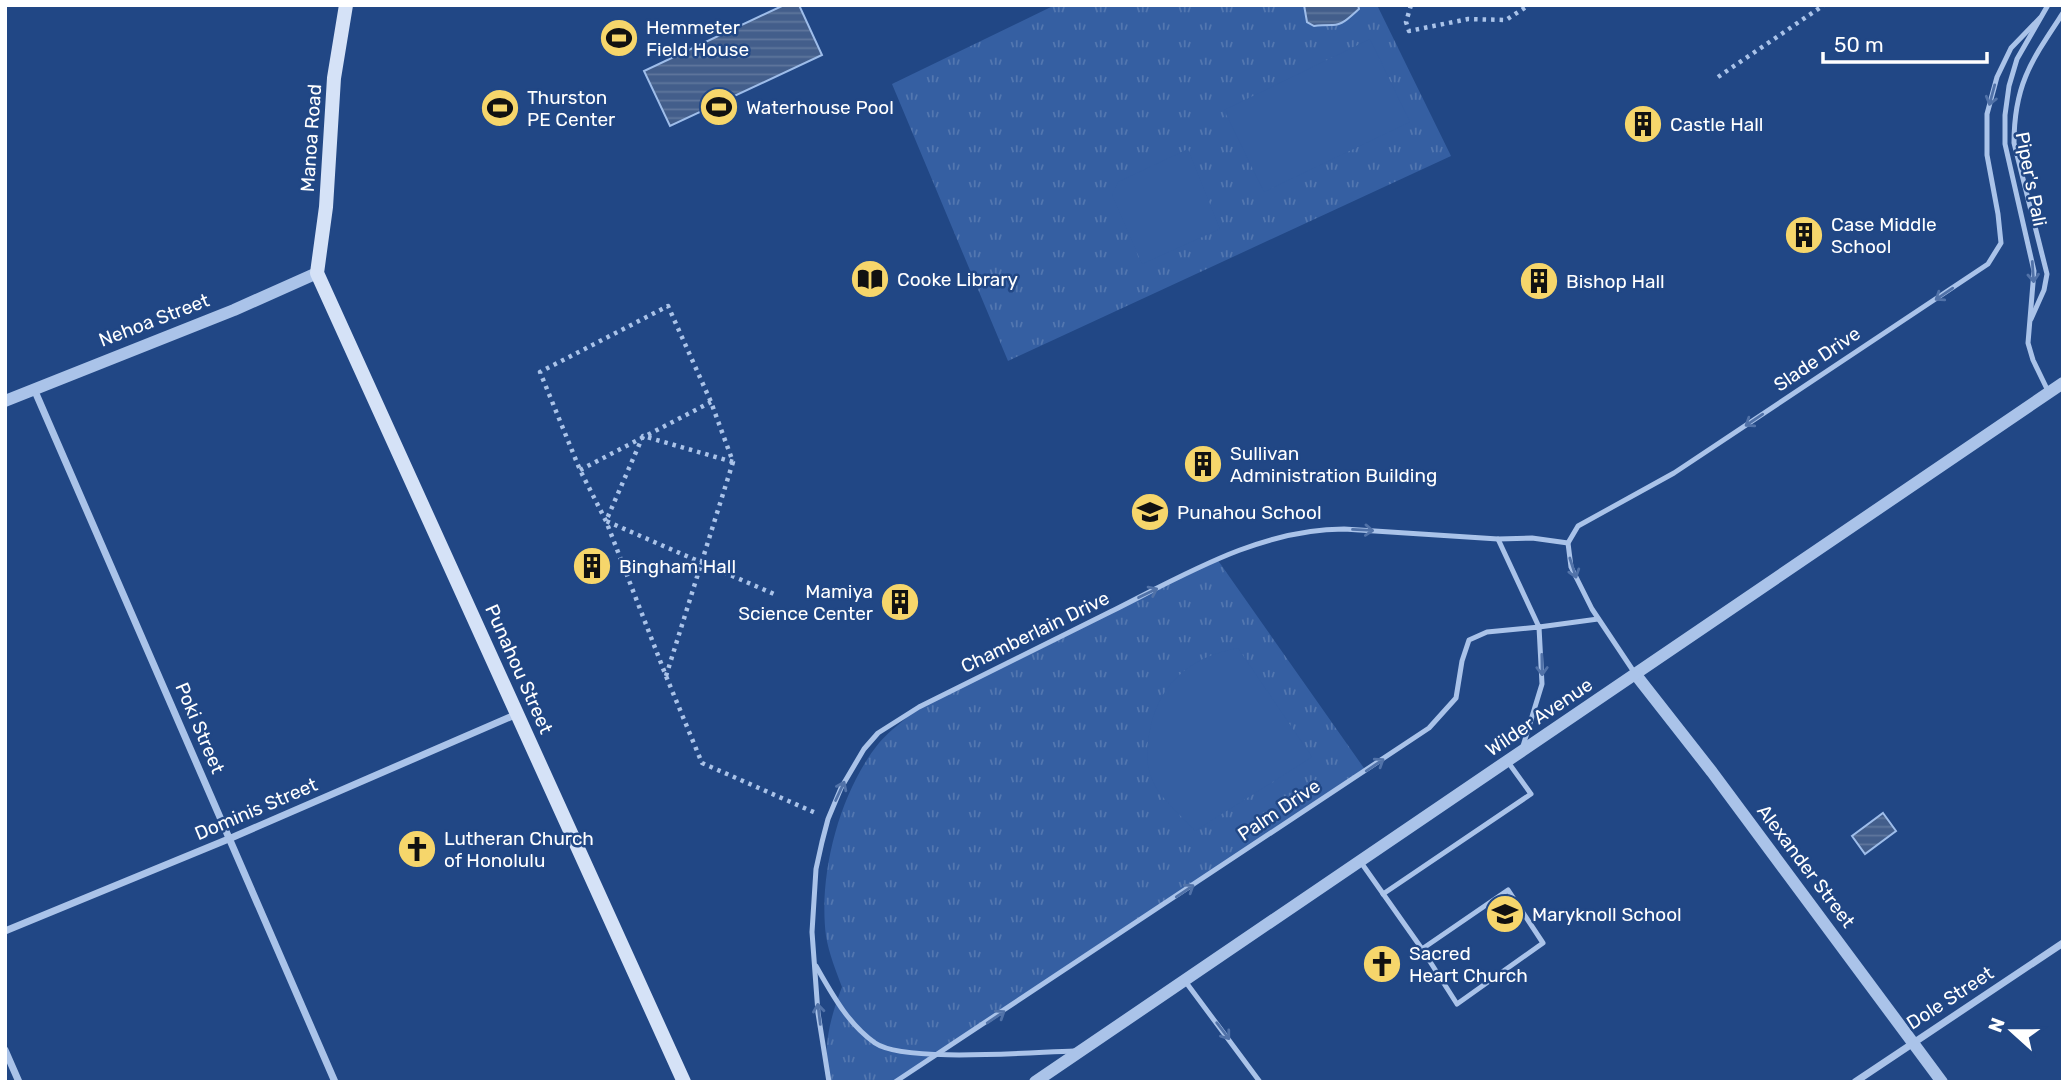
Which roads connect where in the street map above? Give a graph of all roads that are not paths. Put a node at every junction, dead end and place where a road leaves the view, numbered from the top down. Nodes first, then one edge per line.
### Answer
1 (346, 5) edge
2 (2048, 5) edge
3 (2063, 13) edge
4 (2040, 18) junction
5 (317, 274) junction
6 (2028, 325) junction
7 (2063, 383) edge
8 (34, 389) junction
9 (2049, 393) junction
10 (5, 401) edge
11 (1498, 539) junction
12 (1568, 543) junction
13 (1598, 619) junction
14 (1539, 626) junction
15 (1636, 675) junction
16 (518, 713) junction
17 (1521, 751) junction
18 (1508, 761) junction
19 (231, 838) junction
20 (1360, 861) junction
21 (1383, 894) junction
22 (5, 931) edge
23 (2063, 943) edge
24 (1422, 949) junction
25 (815, 964) junction
26 (1185, 981) junction
27 (1912, 1041) junction
28 (5, 1050) edge
29 (1080, 1051) junction
30 (939, 1054) junction
31 (19, 1082) edge
32 (335, 1082) edge
33 (684, 1082) edge
34 (829, 1082) edge
35 (895, 1082) edge
36 (1035, 1082) edge
37 (1260, 1082) edge
38 (1855, 1082) edge
39 (1942, 1082) edge

1 - 5 main road, Manoa Road
2 - 4 lane, Piper's Pali
3 - 6 lane, Piper's Pali
4 -> 6 lane, Piper's Pali
4 -> 12 lane, Slade Drive
5 - 8 street, Nehoa Street
5 - 16 main road, Punahou Street
6 - 9 lane, Piper's Pali
7 - 9 street, Wilder Avenue
8 - 10 street, Nehoa Street
8 - 19 street, Poki Street
9 - 15 street, Wilder Avenue
11 - 12 lane, Chamberlain Drive
11 - 14 lane
25 -> 11 lane, Chamberlain Drive
12 -> 13 lane
13 - 14 lane
13 - 15 lane
14 -> 17 lane
30 -> 14 lane, Palm Drive
15 - 17 street, Wilder Avenue
15 - 27 street, Alexander Street
16 - 19 street, Dominis Street
16 - 33 main road, Punahou Street
17 - 18 street, Wilder Avenue
18 - 20 street, Wilder Avenue
18 - 21 lane
19 - 22 street, Dominis Street
19 - 32 street, Poki Street
20 - 21 lane
20 - 26 street, Wilder Avenue
21 - 24 lane
23 - 27 street, Dole Street
24 - 24 lane
25 - 30 lane
34 -> 25 lane, Chamberlain Drive
26 - 29 street, Wilder Avenue
26 -> 37 lane
27 - 38 street, Dole Street
27 - 39 street, Alexander Street
28 - 31 street
29 - 30 lane
29 - 36 street, Wilder Avenue
30 - 35 lane, Palm Drive

